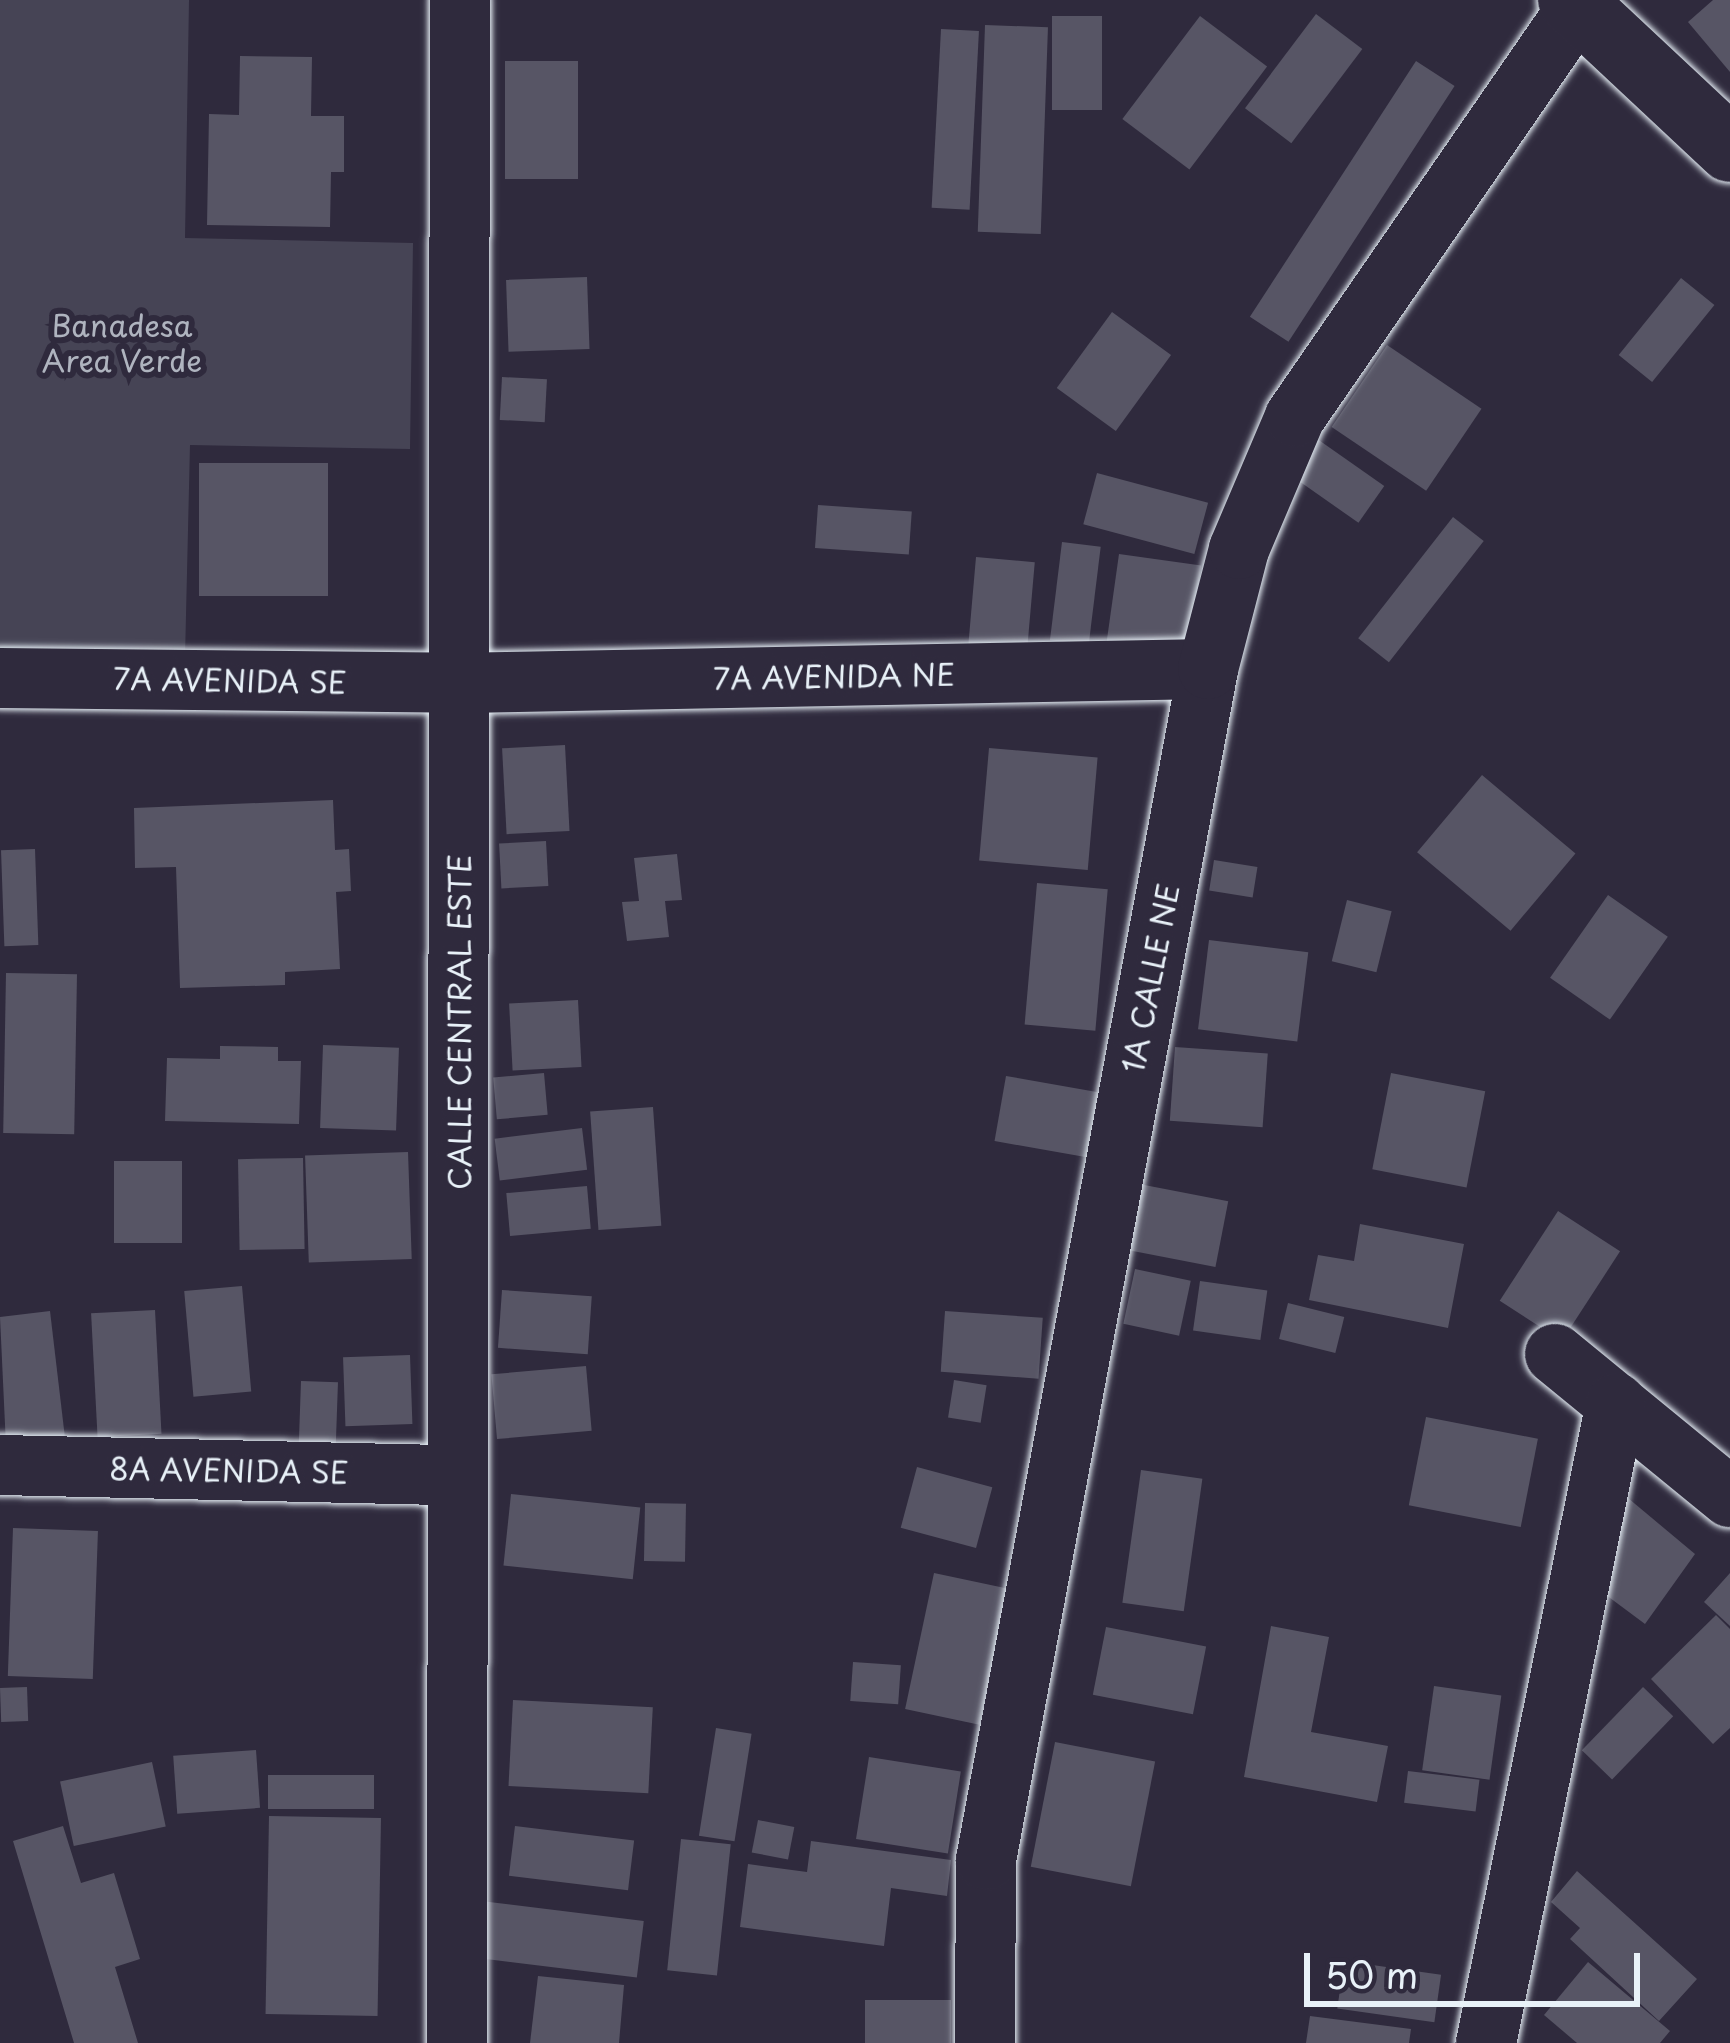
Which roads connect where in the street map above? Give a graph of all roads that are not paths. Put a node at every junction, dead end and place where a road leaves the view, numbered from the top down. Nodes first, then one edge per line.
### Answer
1 (460, 0) edge
2 (1618, 22) edge
3 (1730, 94) edge
4 (1730, 149) edge
5 (1208, 669) junction
6 (0, 678) edge
7 (459, 683) junction
8 (1555, 1354) dead end
9 (1616, 1403) junction
10 (0, 1466) edge
11 (458, 1475) junction
12 (1730, 1497) edge
13 (457, 2043) edge
14 (985, 2043) edge
15 (1486, 2043) edge

1 - 7 street, CALLE CENTRAL ESTE
2 - 3 main road
2 - 4 main road
2 - 5 street, 1A CALLE NE
5 - 7 street, 7A AVENIDA NE
5 - 14 street, 1A CALLE NE
6 - 7 street, 7A AVENIDA SE
7 - 11 street, CALLE CENTRAL ESTE
8 - 9 street
9 - 12 street
9 - 15 street
10 - 11 street, 8A AVENIDA SE
11 - 13 street, CALLE CENTRAL ESTE

